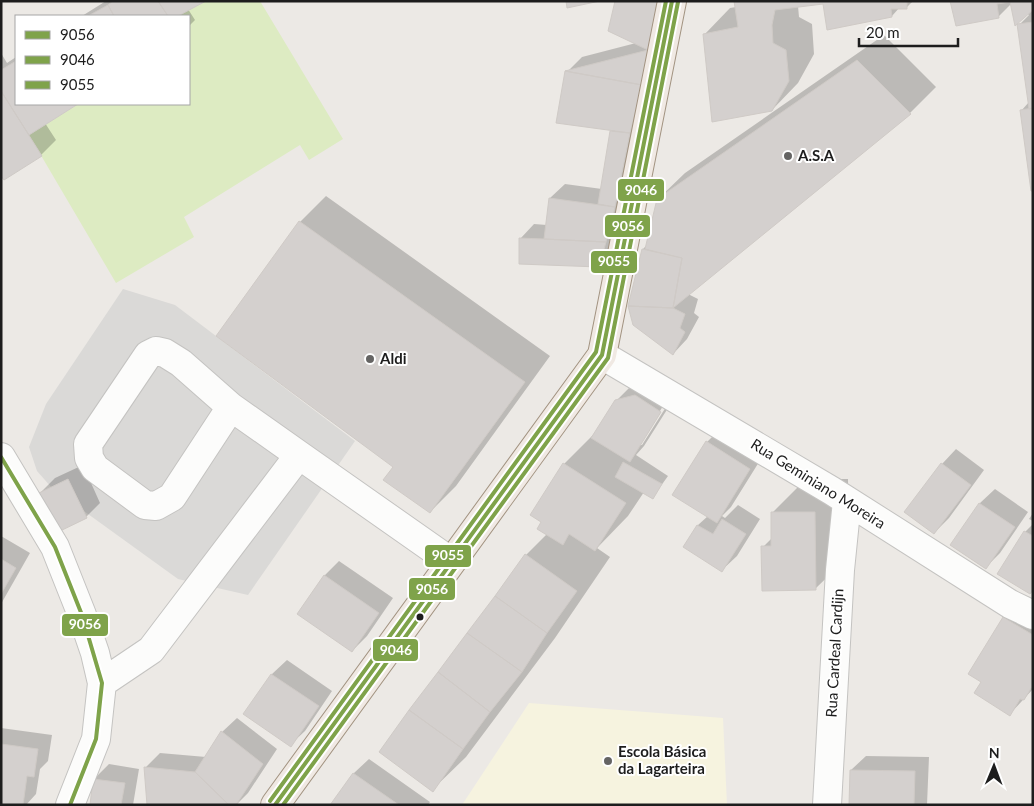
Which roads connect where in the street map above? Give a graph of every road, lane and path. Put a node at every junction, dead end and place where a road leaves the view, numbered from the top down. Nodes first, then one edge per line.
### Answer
1 (672, 1) edge
2 (602, 355) junction
3 (231, 407) junction
4 (299, 455) junction
5 (1, 457) edge
6 (847, 501) junction
7 (450, 562) junction
8 (1033, 616) edge
9 (102, 683) junction
10 (70, 805) edge
11 (275, 805) edge
12 (827, 805) edge

1 - 2 main road
2 - 6 street, Rua Geminiano Moreira
2 - 7 main road
3 - 3 street
3 - 4 street
4 - 7 street
4 - 9 street
5 - 9 street
6 - 8 street, Rua Geminiano Moreira
6 - 12 street, Rua Cardeal Cardijn
7 - 11 main road
9 - 10 street

